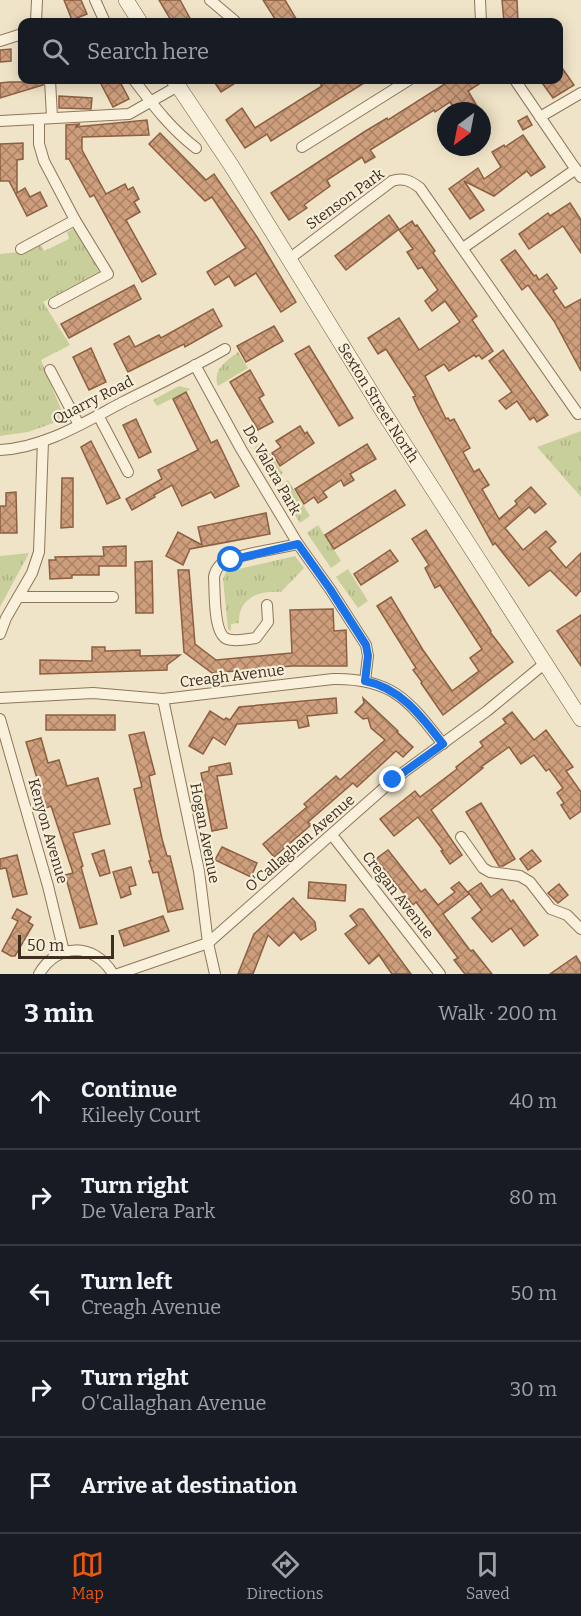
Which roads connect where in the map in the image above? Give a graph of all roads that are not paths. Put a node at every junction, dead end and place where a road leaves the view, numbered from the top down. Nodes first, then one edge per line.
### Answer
1 (37, 0) edge
2 (94, 0) edge
3 (126, 0) edge
4 (210, 0) edge
5 (480, 0) edge
6 (36, 18) edge
7 (103, 18) edge
8 (137, 18) edge
9 (231, 18) edge
10 (481, 18) edge
11 (18, 35) edge
12 (0, 41) edge
13 (50, 84) edge
14 (137, 84) edge
15 (175, 84) edge
16 (177, 84) edge
17 (403, 84) edge
18 (518, 84) edge
19 (581, 93) edge
20 (151, 102) junction
21 (52, 117) junction
22 (540, 117) junction
23 (39, 119) junction
24 (0, 121) edge
25 (303, 147) dead end
26 (196, 148) dead end
27 (578, 173) edge
28 (75, 220) junction
29 (463, 248) junction
30 (21, 249) dead end
31 (289, 259) junction
32 (54, 303) dead end
33 (225, 349) dead end
34 (195, 365) junction
35 (50, 370) dead end
36 (578, 414) dead end
37 (98, 416) junction
38 (79, 425) junction
39 (43, 441) junction
40 (0, 450) edge
41 (128, 472) dead end
42 (298, 544) junction
43 (18, 597) junction
44 (112, 597) dead end
45 (267, 605) dead end
46 (0, 634) edge
47 (544, 664) junction
48 (365, 681) junction
49 (0, 698) edge
50 (163, 699) junction
51 (0, 719) edge
52 (581, 719) edge
53 (443, 744) junction
54 (332, 834) junction
55 (461, 837) dead end
56 (581, 929) edge
57 (208, 943) junction
58 (64, 952) junction
59 (39, 974) edge
60 (112, 974) edge
61 (118, 974) edge
62 (215, 974) edge
63 (440, 974) edge

1 - 6 street
2 - 7 street
3 - 8 main road
4 - 9 street
5 - 10 street
11 - 12 street
13 - 21 street
14 - 20 street
15 - 20 street
16 - 31 main road, Sexton Street North
17 - 25 street
18 - 22 street
19 - 22 street
20 - 21 street
20 - 26 street
21 - 23 street
22 - 27 street
23 - 24 street
23 - 28 street
27 - 29 street
28 - 30 street
28 - 32 street
29 - 31 street, Stenson Park
29 - 36 street, Stenson Park
31 - 47 main road, Sexton Street North
33 - 34 street
34 - 37 street, Quarry Road
34 - 42 street, De Valera Park
35 - 38 street
37 - 38 street, Quarry Road
37 - 41 street
38 - 39 street, Quarry Road
39 - 40 street, Quarry Road
39 - 43 street
42 - 45 street
42 - 48 street, De Valera Park
43 - 44 street
43 - 46 street
47 - 52 main road, Sexton Street North
47 - 53 street, O'Callaghan Avenue
48 - 50 street, Creagh Avenue
48 - 53 street, Creagh Avenue
49 - 50 street, Creagh Avenue
50 - 57 street, Hogan Avenue
51 - 58 street, Kenyon Avenue
53 - 54 street, O'Callaghan Avenue
54 - 57 street, O'Callaghan Avenue
54 - 63 street, Cregan Avenue
55 - 56 street
57 - 61 street, O'Callaghan Avenue
57 - 62 street, Hogan Avenue
58 - 59 street
58 - 60 street

